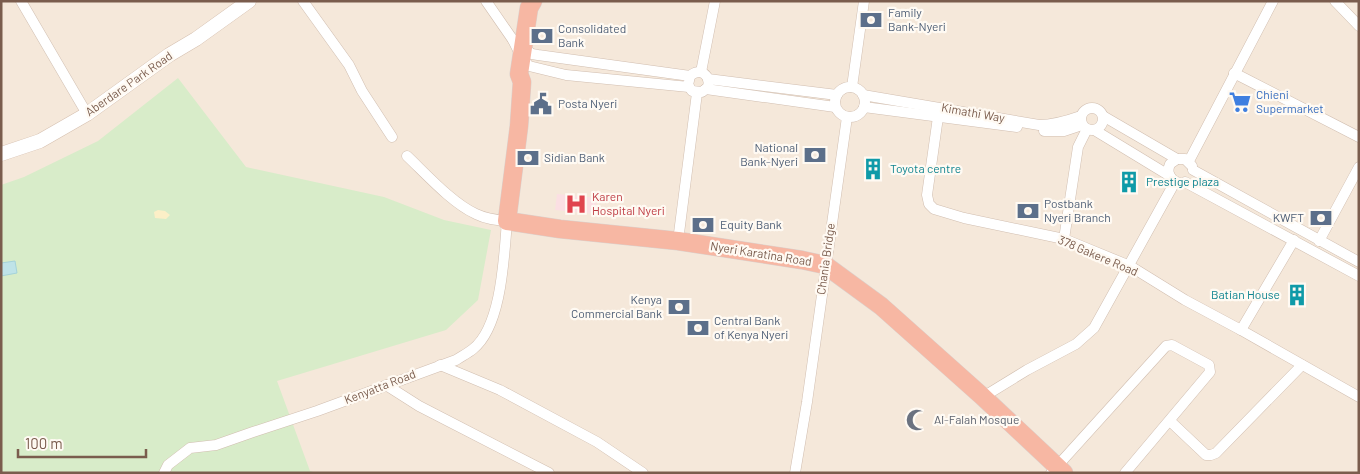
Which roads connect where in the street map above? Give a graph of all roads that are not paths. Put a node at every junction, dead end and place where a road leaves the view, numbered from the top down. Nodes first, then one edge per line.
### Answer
1 (21, 1) edge
2 (250, 1) edge
3 (303, 1) edge
4 (486, 1) edge
5 (534, 1) edge
6 (715, 1) edge
7 (864, 1) edge
8 (1273, 1) edge
9 (1335, 1) edge
10 (1359, 26) edge
11 (524, 53) junction
12 (1234, 73) junction
13 (700, 84) junction
14 (852, 87) junction
15 (837, 95) junction
16 (863, 95) junction
17 (836, 107) junction
18 (864, 107) junction
19 (87, 114) junction
20 (1103, 116) junction
21 (847, 117) junction
22 (938, 117) junction
23 (1086, 125) junction
24 (392, 137) dead end
25 (1359, 137) edge
26 (1, 154) edge
27 (407, 156) dead end
28 (1177, 159) junction
29 (1191, 166) junction
30 (1359, 167) edge
31 (1177, 180) junction
32 (507, 221) junction
33 (1064, 240) junction
34 (1294, 240) junction
35 (678, 241) junction
36 (1319, 241) junction
37 (1359, 262) edge
38 (825, 265) junction
39 (1130, 266) junction
40 (1359, 276) edge
41 (1242, 330) junction
42 (440, 365) junction
43 (1302, 365) junction
44 (386, 385) junction
45 (983, 397) junction
46 (1359, 397) edge
47 (1170, 421) junction
48 (1057, 471) edge
49 (164, 473) edge
50 (549, 473) edge
51 (643, 473) edge
52 (795, 473) edge
53 (1125, 473) edge

1 - 19 street
2 - 19 street, Aberdare Park Road
3 - 24 street
4 - 11 street
5 - 11 highway
6 - 13 street
7 - 14 street
8 - 12 street
9 - 10 street
11 - 13 street
11 - 13 street
11 - 32 highway
12 - 25 street
12 - 29 street
13 - 15 street
13 - 17 street
13 - 35 street
14 - 15 street
14 - 16 street
15 - 17 street
16 - 18 street
16 - 23 street, Kimathi Way
17 - 21 street
18 - 21 street
18 - 22 street, Kimathi Way
19 - 26 street, Aberdare Park Road
20 - 23 street
20 - 23 street
20 - 28 street
21 - 38 street, Chania Bridge
22 - 23 street, Kimathi Way
22 - 33 street, 378 Gakere Road
23 - 31 street
23 - 33 street
27 - 32 street
28 - 29 street
28 - 31 street
29 - 31 street
29 - 36 street
30 - 36 street
31 - 34 street
31 - 39 street
32 - 35 highway, Nyeri Karatina Road
32 - 42 street, Kenyatta Road
33 - 39 street, 378 Gakere Road
34 - 40 street
34 - 41 street
35 - 38 highway, Nyeri Karatina Road
36 - 37 street
38 - 45 highway, Nyeri Karatina Road
38 - 52 street, Chania Bridge
39 - 41 street, 378 Gakere Road
39 - 45 street
41 - 43 street, 378 Gakere Road
42 - 44 street, Kenyatta Road
42 - 51 street
43 - 46 street, 378 Gakere Road
43 - 47 street
44 - 49 street, Kenyatta Road
44 - 50 street
45 - 48 highway, Nyeri Karatina Road
47 - 48 street
47 - 53 street

